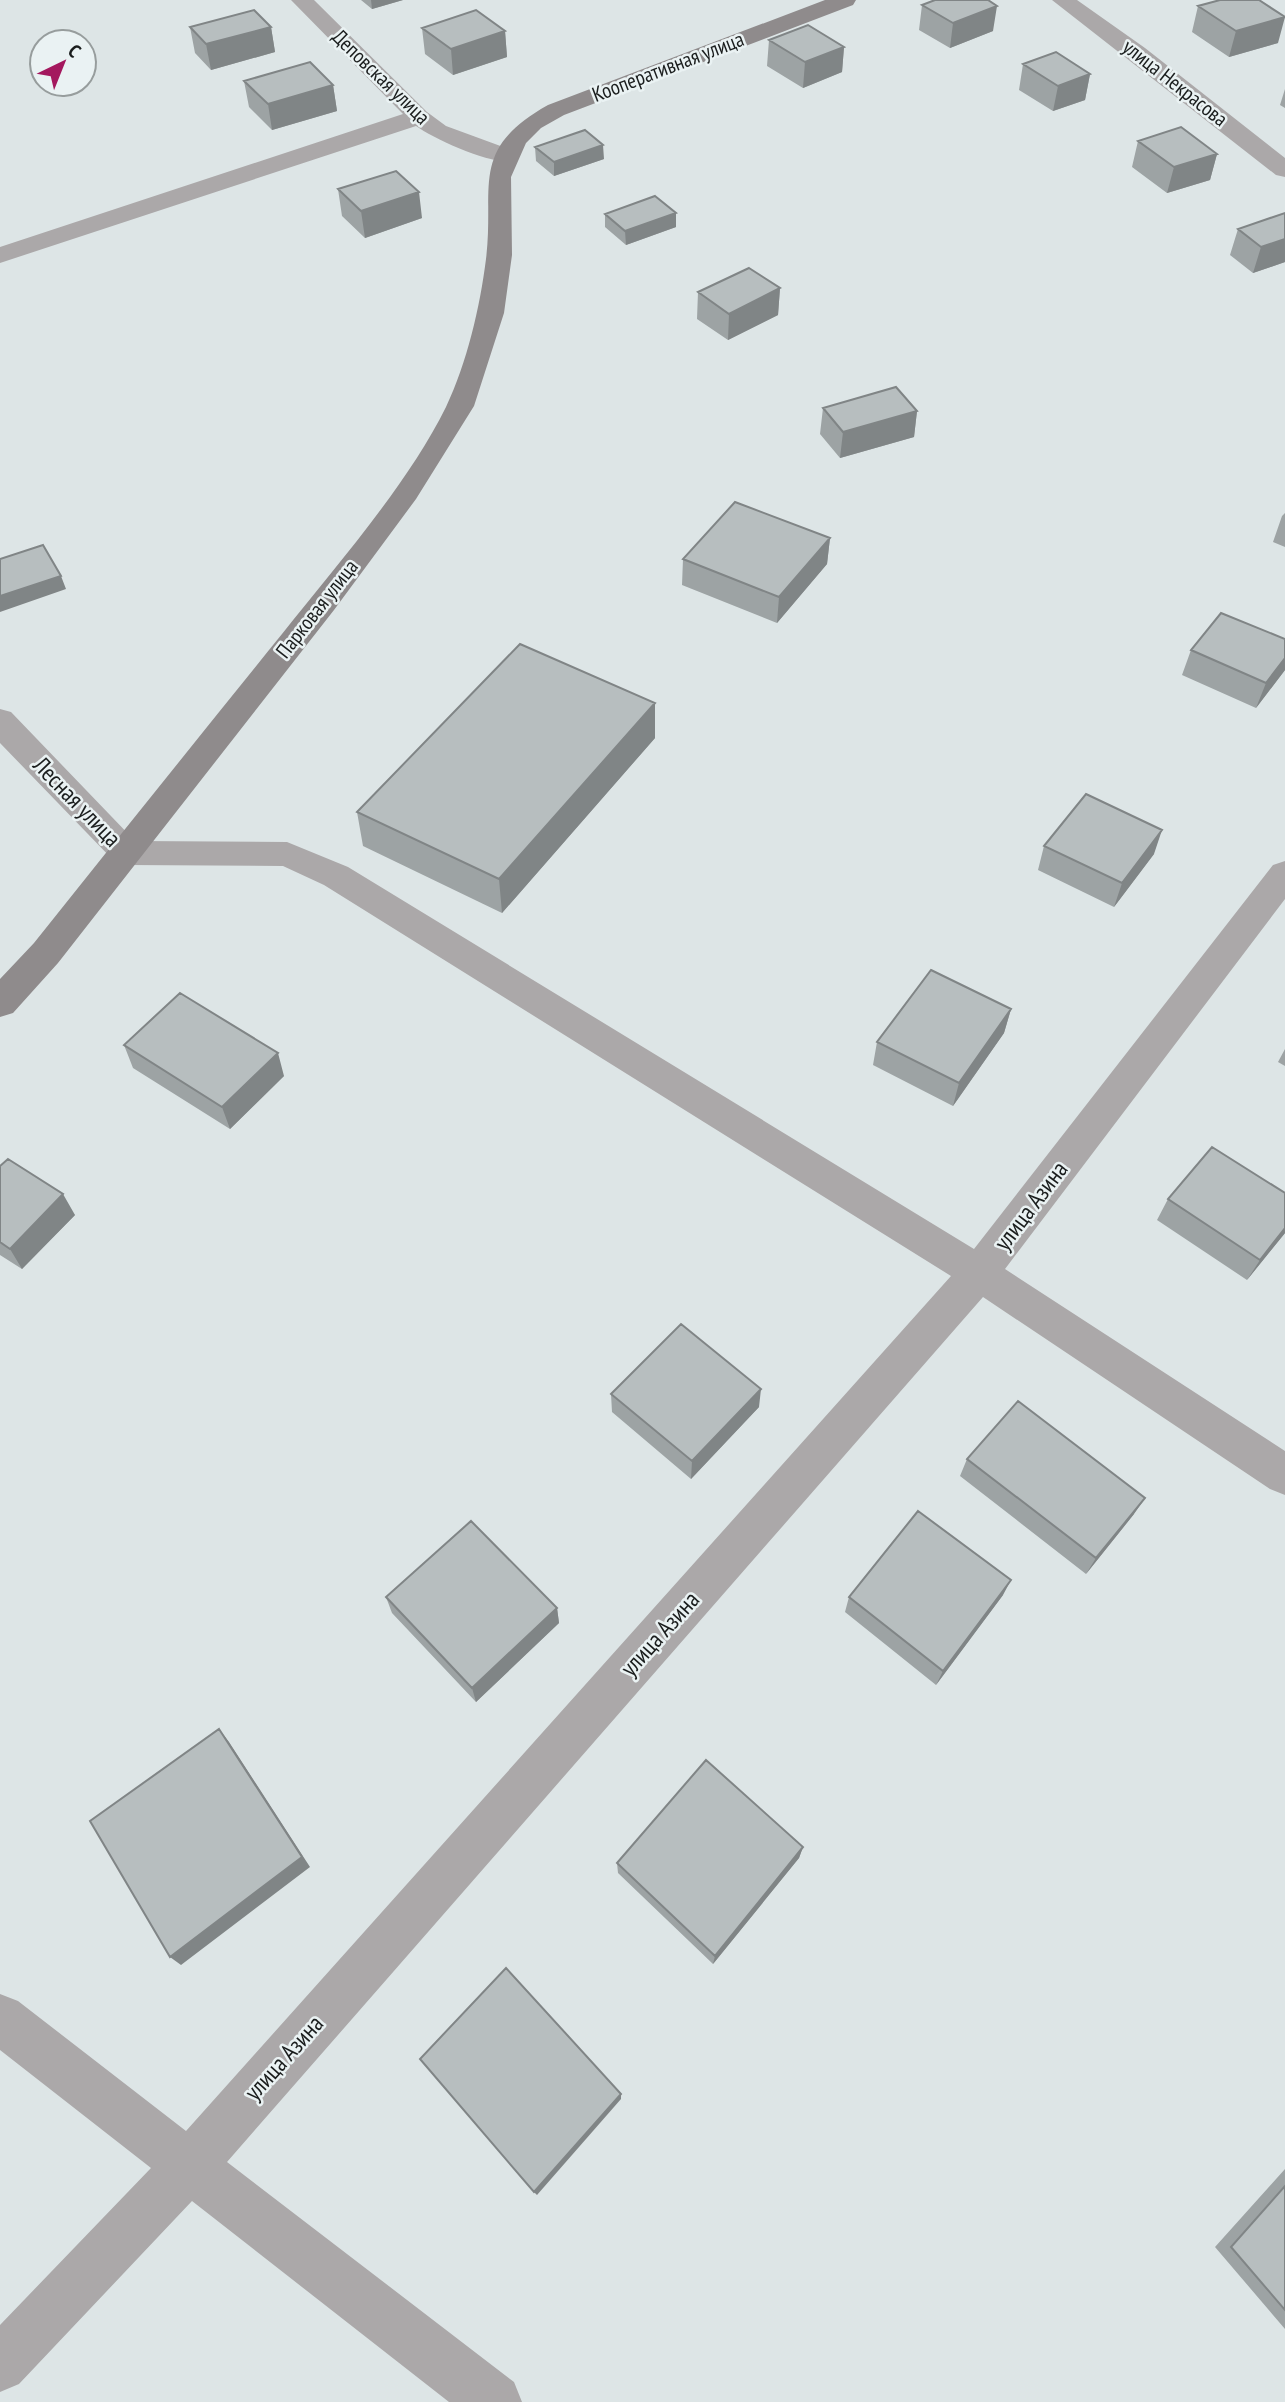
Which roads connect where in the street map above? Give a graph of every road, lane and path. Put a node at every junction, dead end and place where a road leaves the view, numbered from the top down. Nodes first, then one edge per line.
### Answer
1 (302, 0) edge
2 (845, 0) edge
3 (1063, 0) edge
4 (419, 117) junction
5 (506, 156) junction
6 (1285, 170) edge
7 (0, 255) edge
8 (0, 720) edge
9 (127, 853) junction
10 (1285, 874) edge
11 (0, 1003) edge
12 (979, 1273) junction
13 (1285, 1475) edge
14 (0, 2019) edge
15 (189, 2166) junction
16 (0, 2365) edge
17 (494, 2402) edge

1 - 4 street, Деповская улица
2 - 5 main road, Кооперативная улица
3 - 6 street, улица Некрасова
4 - 5 street, Деповская улица
4 - 7 street
5 - 9 main road, Парковая улица
8 - 9 street, Лесная улица
9 - 11 main road, Парковая улица
9 - 12 street
10 - 12 street, улица Азина
12 - 13 street
12 - 15 street, улица Азина
14 - 15 street
15 - 16 street, улица Азина
15 - 17 street

